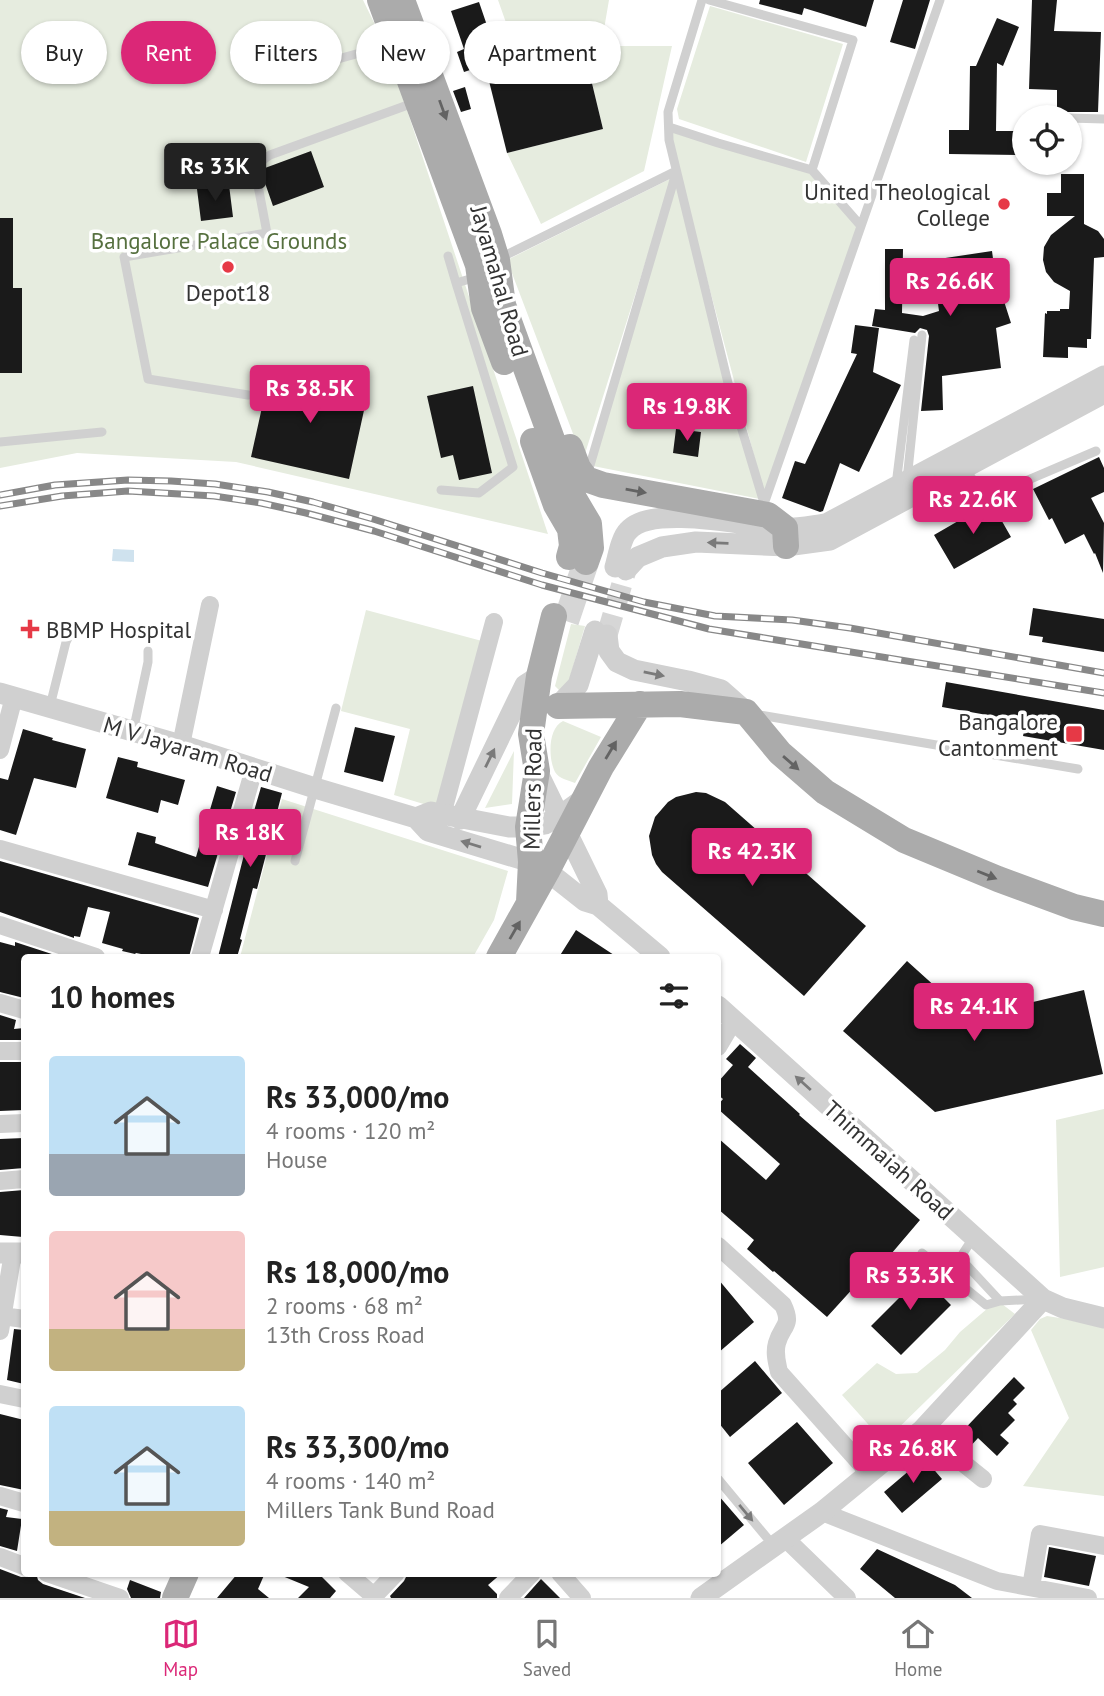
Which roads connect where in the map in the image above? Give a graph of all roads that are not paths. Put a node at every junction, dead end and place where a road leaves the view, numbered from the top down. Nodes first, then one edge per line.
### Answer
1 (380, 0) edge
2 (402, 0) edge
3 (702, 0) edge
4 (709, 0) edge
5 (940, 0) edge
6 (417, 101) junction
7 (1082, 118) edge
8 (1104, 119) edge
9 (668, 127) junction
10 (812, 170) junction
11 (676, 171) junction
12 (861, 226) junction
13 (448, 256) dead end
14 (497, 260) junction
15 (470, 279) dead end
16 (456, 283) junction
17 (918, 338) dead end
18 (1104, 376) edge
19 (1104, 393) edge
20 (248, 395) dead end
21 (102, 432) dead end
22 (0, 442) edge
23 (1096, 451) dead end
24 (960, 462) junction
25 (586, 479) junction
26 (901, 484) junction
27 (441, 490) dead end
28 (776, 523) junction
29 (210, 605) dead end
30 (494, 622) dead end
31 (69, 636) dead end
32 (148, 651) dead end
33 (538, 676) junction
34 (7, 695) edge
35 (640, 704) junction
36 (558, 706) junction
37 (50, 707) junction
38 (336, 708) dead end
39 (746, 712) junction
40 (133, 732) junction
41 (181, 745) junction
42 (0, 750) edge
43 (254, 769) junction
44 (1078, 769) dead end
45 (537, 771) junction
46 (314, 788) junction
47 (451, 817) junction
48 (415, 818) junction
49 (563, 824) junction
50 (528, 827) junction
51 (0, 849) edge
52 (295, 861) dead end
53 (539, 866) junction
54 (598, 905) junction
55 (214, 909) junction
56 (1104, 914) edge
57 (0, 925) edge
58 (87, 954) edge
59 (202, 954) edge
60 (501, 954) edge
61 (656, 954) edge
62 (0, 1003) edge
63 (21, 1009) edge
64 (726, 1013) edge
65 (721, 1034) edge
66 (0, 1051) edge
67 (21, 1051) edge
68 (21, 1123) edge
69 (0, 1124) edge
70 (21, 1179) edge
71 (0, 1181) edge
72 (974, 1237) junction
73 (721, 1249) edge
74 (12, 1253) edge
75 (922, 1253) dead end
76 (947, 1273) junction
77 (935, 1289) dead end
78 (1044, 1299) junction
79 (1000, 1301) junction
80 (1104, 1318) edge
81 (21, 1320) edge
82 (1, 1323) edge
83 (0, 1394) edge
84 (21, 1398) edge
85 (922, 1430) junction
86 (869, 1473) junction
87 (983, 1479) dead end
88 (721, 1482) edge
89 (0, 1496) edge
90 (21, 1502) edge
91 (822, 1512) junction
92 (780, 1543) junction
93 (1104, 1546) edge
94 (0, 1557) edge
95 (21, 1565) edge
96 (59, 1577) edge
97 (184, 1577) edge
98 (352, 1577) edge
99 (392, 1577) edge
100 (528, 1577) edge
101 (564, 1577) edge
102 (1031, 1587) junction
103 (375, 1597) edge
104 (120, 1598) edge
105 (175, 1598) edge
106 (508, 1598) edge
107 (582, 1598) edge
108 (701, 1598) edge
109 (847, 1598) edge
110 (1088, 1598) edge

1 - 6 main road, Jayamahal Road
2 -> 14 main road, Jayamahal Road
3 - 9 lane
4 - 10 lane
5 - 12 lane
6 - 14 main road, Jayamahal Road
6 - 20 lane
7 - 8 lane
9 - 10 lane
9 - 11 lane
10 - 12 lane
11 - 14 lane
11 - 25 lane
11 - 28 lane
12 - 28 lane
13 - 16 lane
14 - 25 main road
15 - 16 lane
16 - 27 lane
17 - 26 lane
18 - 24 street
19 - 24 street
21 - 22 lane
23 - 24 lane
24 - 26 street
24 - 28 street
25 -> 28 main road
26 - 28 street
28 -> 28 street
29 - 41 street
30 - 47 street
31 - 37 lane
32 - 40 lane
33 - 36 main road, Millers Road
33 - 45 main road, Millers Road
47 -> 33 street
34 - 37 street, M V Jayaram Road
34 - 42 street
35 - 36 main road, Millers Road
35 - 39 main road, Millers Road
49 -> 35 main road
36 -> 39 street
36 - 45 main road
37 - 40 street, M V Jayaram Road
38 - 46 lane
39 - 44 lane
39 -> 56 main road
40 - 41 street, M V Jayaram Road
41 - 43 street, M V Jayaram Road
43 - 46 street, M V Jayaram Road
43 - 55 street
45 - 49 street
45 - 50 main road, Millers Road
46 - 48 street, M V Jayaram Road
46 - 52 lane
47 - 48 street, M V Jayaram Road
47 - 50 street, M V Jayaram Road
53 -> 48 street, M V Jayaram Road
49 - 50 street, M V Jayaram Road
49 - 53 main road
49 - 54 street
50 - 53 main road, Millers Road
51 - 55 street
53 - 54 street
60 -> 53 main road, Millers Road
54 - 61 street
55 - 59 street
57 - 58 street
62 - 63 street
64 - 65 street
72 -> 64 street, Thimmaiah Road
66 - 67 street
68 - 69 street
70 - 71 street
72 - 78 street, Thimmaiah Road
72 - 79 lane
73 - 86 street
74 - 82 street
75 - 76 lane
76 - 77 lane
76 - 79 lane
78 - 79 lane
78 - 80 street, Thimmaiah Road
78 - 85 street
81 - 82 street
83 - 84 street
85 - 86 street
85 - 87 street
86 - 91 street
88 -> 92 lane
89 - 90 street
91 - 92 street
91 - 102 street
92 - 108 street
92 - 109 street
93 - 102 street
94 - 95 street
96 - 104 street
97 - 105 main road
98 - 103 street
99 - 103 street
100 - 106 street
101 - 107 street
102 - 110 street

